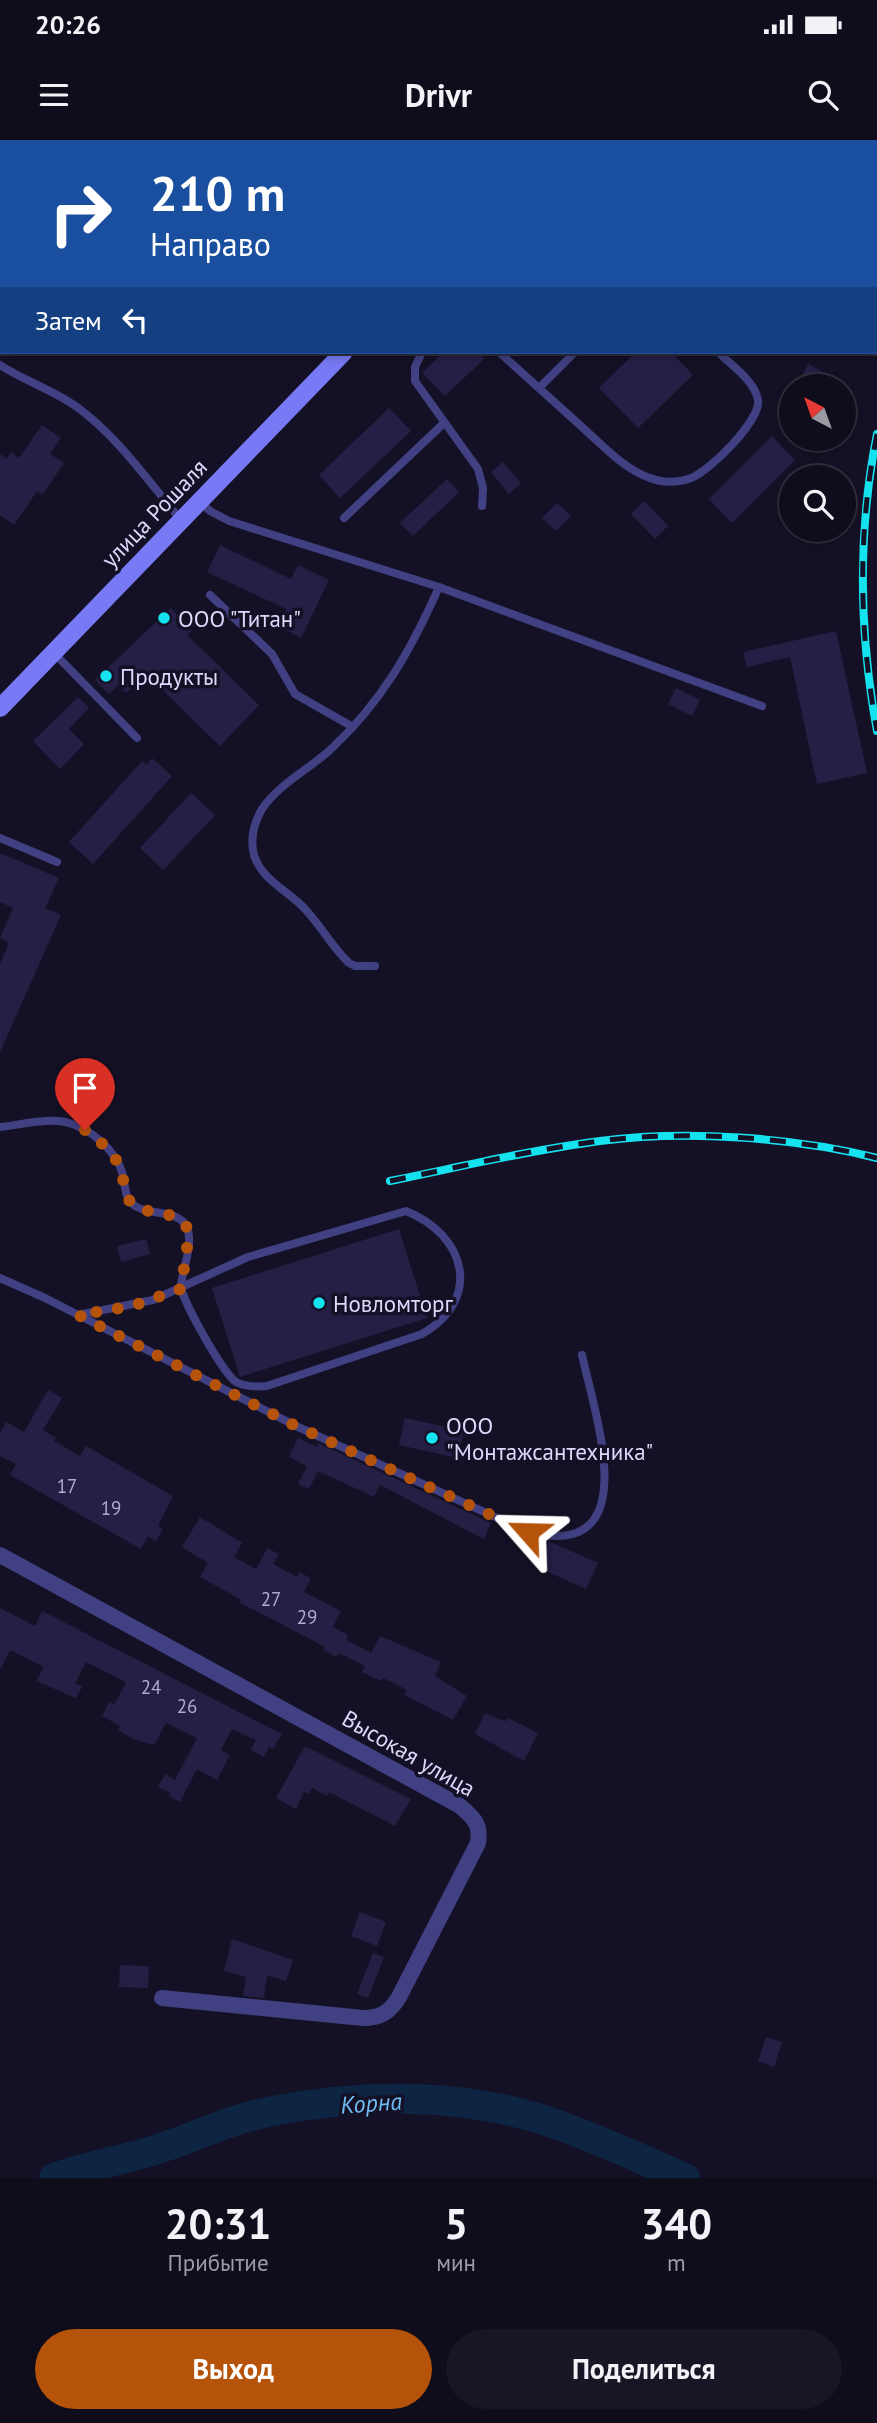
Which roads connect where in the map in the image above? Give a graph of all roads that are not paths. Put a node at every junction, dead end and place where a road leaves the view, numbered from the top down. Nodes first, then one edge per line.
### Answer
1 (342, 354) edge
2 (421, 354) edge
3 (428, 354) edge
4 (501, 354) edge
5 (573, 354) edge
6 (720, 354) edge
7 (0, 365) edge
8 (415, 367) junction
9 (539, 388) junction
10 (444, 422) junction
11 (199, 501) junction
12 (482, 506) dead end
13 (344, 518) dead end
14 (181, 520) junction
15 (439, 587) junction
16 (210, 595) dead end
17 (54, 653) junction
18 (762, 706) dead end
19 (0, 708) edge
20 (353, 727) junction
21 (137, 738) dead end
22 (0, 838) edge
23 (57, 862) dead end
24 (375, 967) dead end
25 (0, 1127) edge
26 (0, 1278) edge
27 (181, 1289) junction
28 (78, 1315) junction
29 (582, 1355) dead end
30 (0, 1555) edge
31 (162, 1998) dead end

1 - 11 main road, улица Рошаля
2 - 8 lane
3 - 8 lane
4 - 9 lane
5 - 9 lane
6 - 9 lane
7 - 14 lane
8 - 10 lane
10 - 12 lane
10 - 13 lane
11 - 14 main road, улица Рошаля
11 - 15 lane
14 - 17 main road, улица Рошаля
15 - 18 lane
15 - 20 lane
16 - 20 lane
17 - 19 main road, улица Рошаля
17 - 21 lane
20 - 24 lane
22 - 23 lane
25 - 27 lane
26 - 28 lane
27 - 27 lane
27 - 28 lane
28 - 29 lane
30 - 31 street, Высокая улица

